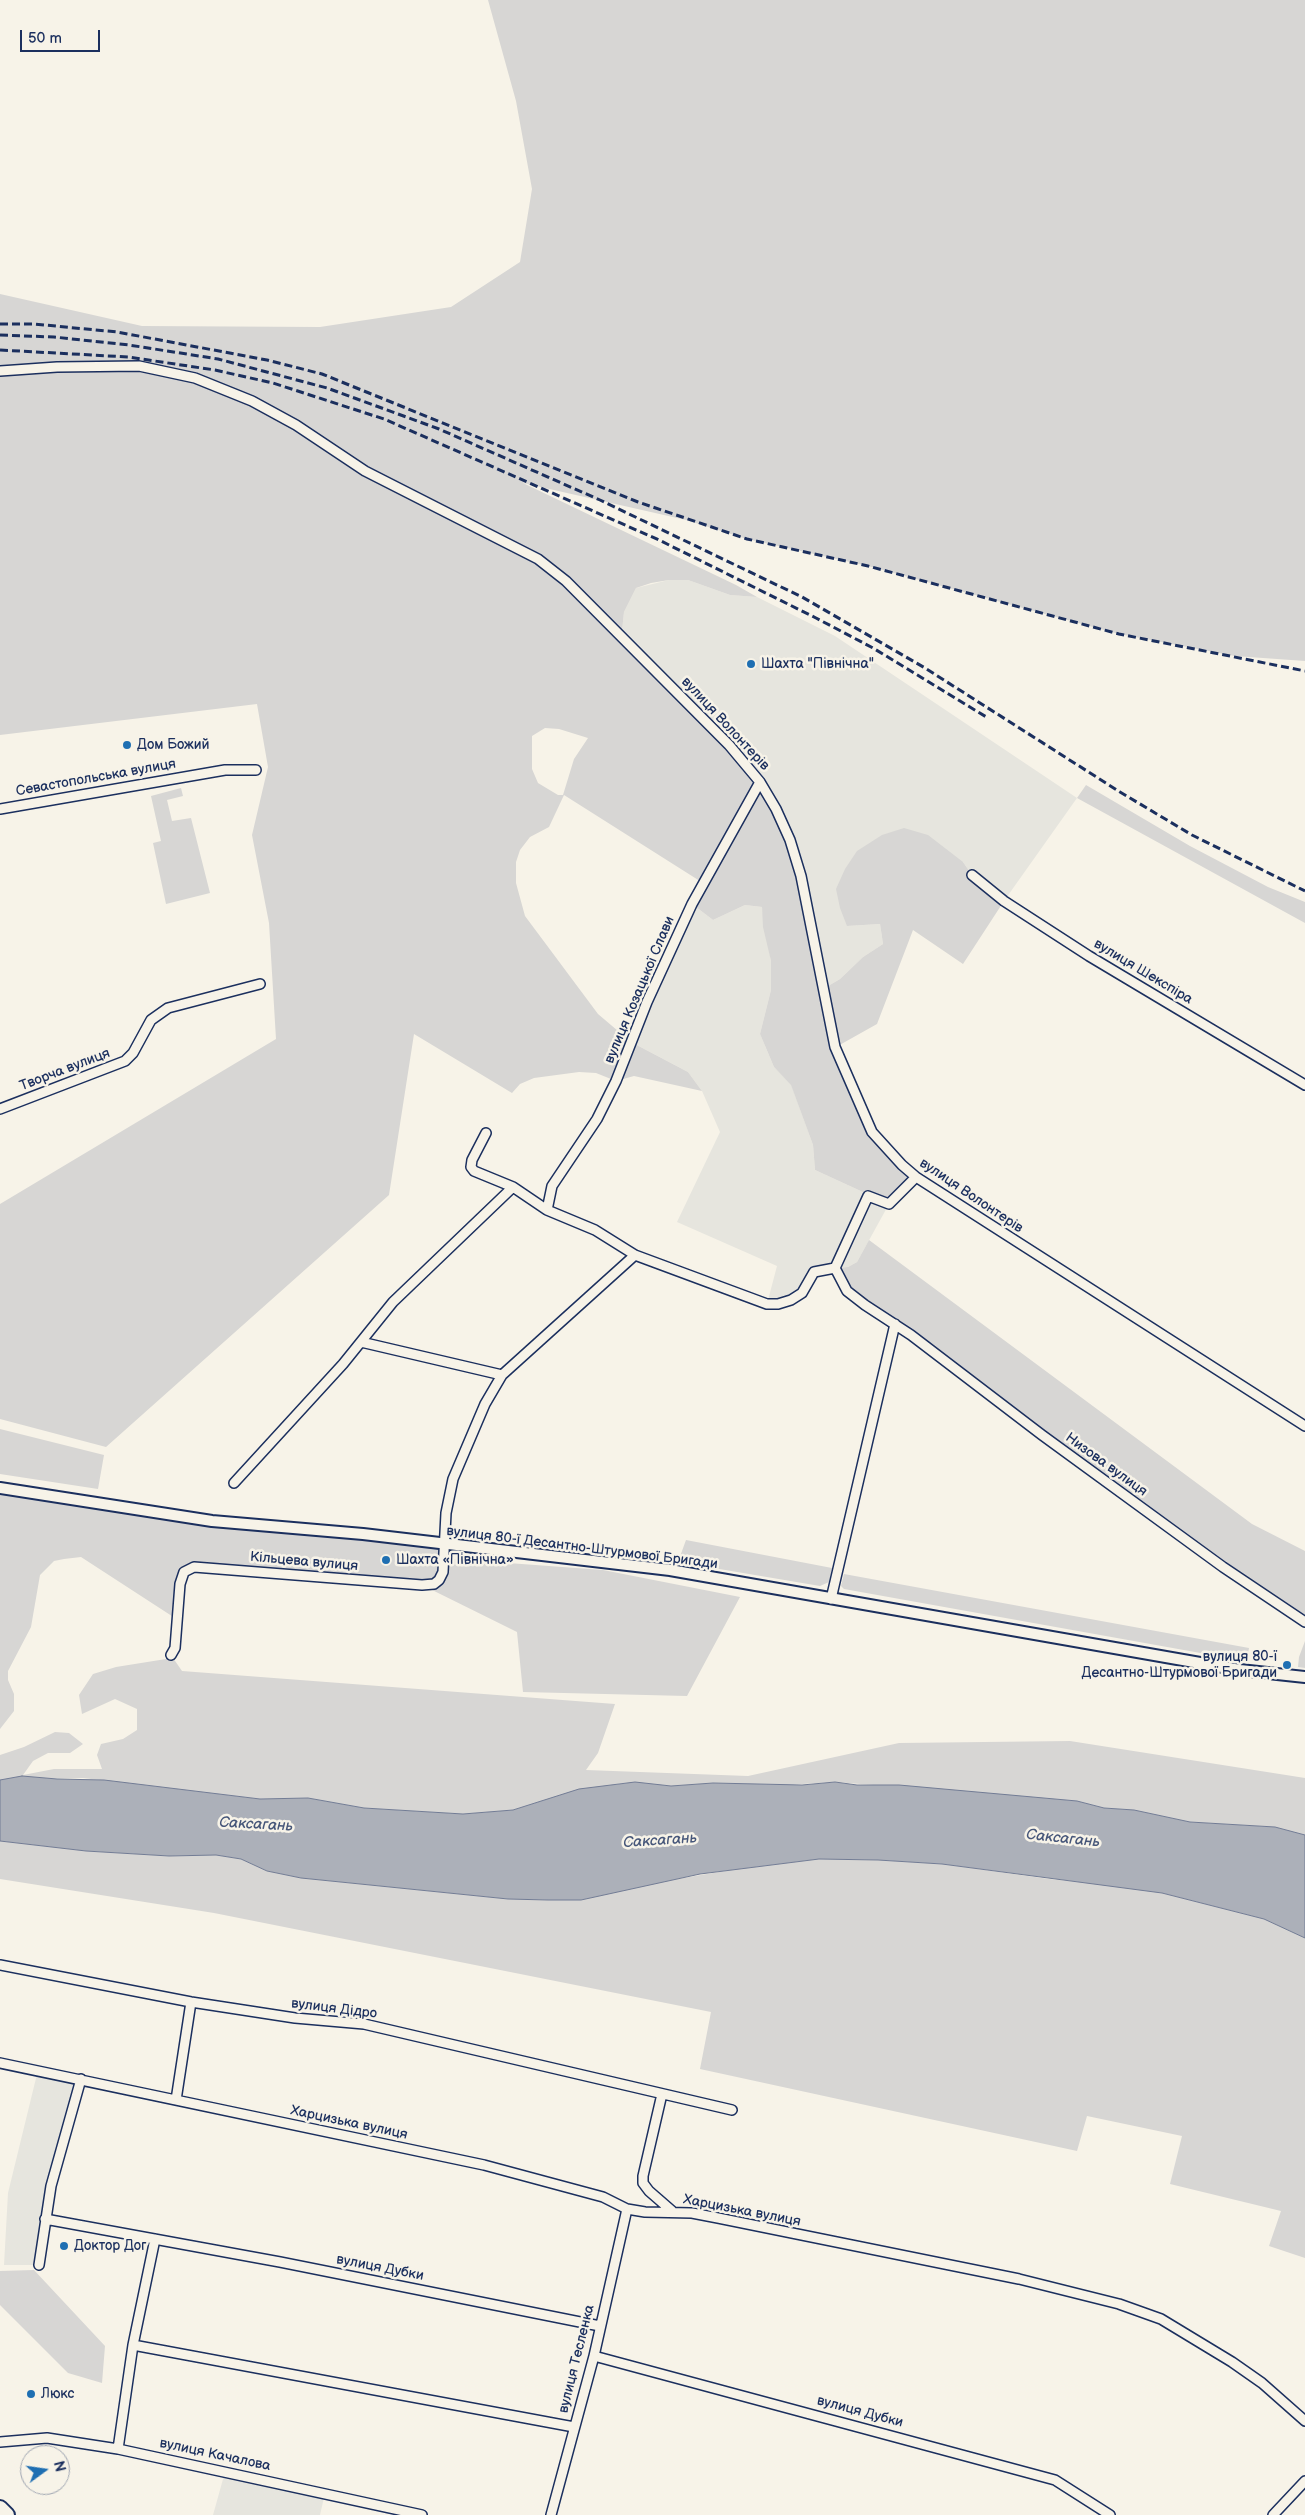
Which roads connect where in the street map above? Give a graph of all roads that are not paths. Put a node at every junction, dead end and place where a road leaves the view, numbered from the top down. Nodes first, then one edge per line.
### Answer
1 (0, 371) edge
2 (256, 770) dead end
3 (760, 782) junction
4 (0, 809) edge
5 (972, 875) dead end
6 (260, 984) dead end
7 (1305, 1085) edge
8 (0, 1109) edge
9 (486, 1133) dead end
10 (916, 1177) junction
11 (513, 1187) junction
12 (547, 1210) junction
13 (634, 1255) junction
14 (834, 1268) junction
15 (895, 1324) junction
16 (361, 1342) junction
17 (502, 1375) junction
18 (1305, 1426) edge
19 (234, 1483) dead end
20 (0, 1488) edge
21 (444, 1544) junction
22 (831, 1599) junction
23 (1305, 1622) edge
24 (171, 1655) dead end
25 (1305, 1677) edge
26 (0, 1965) edge
27 (192, 2002) junction
28 (0, 2063) edge
29 (81, 2079) junction
30 (662, 2094) junction
31 (176, 2100) junction
32 (732, 2110) dead end
33 (627, 2209) junction
34 (672, 2212) junction
35 (45, 2219) junction
36 (155, 2239) junction
37 (39, 2265) dead end
38 (600, 2326) junction
39 (133, 2345) junction
40 (594, 2356) junction
41 (1305, 2421) edge
42 (574, 2428) junction
43 (0, 2442) edge
44 (118, 2449) junction
45 (1305, 2481) edge
46 (0, 2508) edge
47 (7, 2515) edge
48 (422, 2515) edge
49 (551, 2515) edge
50 (1110, 2515) edge
51 (1273, 2515) edge

1 - 3 street, вулиця Волонтерів
2 - 4 street, Севастопольська вулиця
3 - 10 street, вулиця Волонтерів
3 - 12 street, вулиця Козацької Слави
5 - 7 street, вулиця Шекспіра
6 - 8 street, Творча вулиця
9 - 11 street
10 - 14 street
10 - 18 street, вулиця Волонтерів
11 - 12 street
11 - 16 street
12 - 13 street
13 - 14 street
13 - 17 street, Кільцева вулиця
14 - 15 street, Низова вулиця
15 - 22 street
15 - 23 street, Низова вулиця
16 - 17 street
16 - 19 street
17 - 21 street, Кільцева вулиця
20 - 21 street, вулиця 80-ї Десантно-Штурмової Бригади
21 - 22 street, вулиця 80-ї Десантно-Штурмової Бригади
21 - 24 street, Кільцева вулиця
22 - 25 street, вулиця 80-ї Десантно-Штурмової Бригади
26 - 27 street, вулиця Дідро
27 - 30 street, вулиця Дідро
27 - 31 street
28 - 29 street, Харцизька вулиця
29 - 31 street, Харцизька вулиця
29 - 35 street
30 - 32 street, вулиця Дідро
30 - 34 street
31 - 33 street, Харцизька вулиця
33 - 34 street, Харцизька вулиця
33 - 38 street, вулиця Тесленка
34 - 41 street, Харцизька вулиця
35 - 36 street, вулиця Дубки
35 - 37 street
36 - 38 street, вулиця Дубки
36 - 39 street
38 - 40 street, вулиця Тесленка
39 - 42 street
39 - 44 street
40 - 42 street, вулиця Тесленка
40 - 50 street, вулиця Дубки
42 - 49 street, вулиця Тесленка
43 - 44 street, вулиця Качалова
44 - 48 street, вулиця Качалова
45 - 51 street
46 - 47 main road

